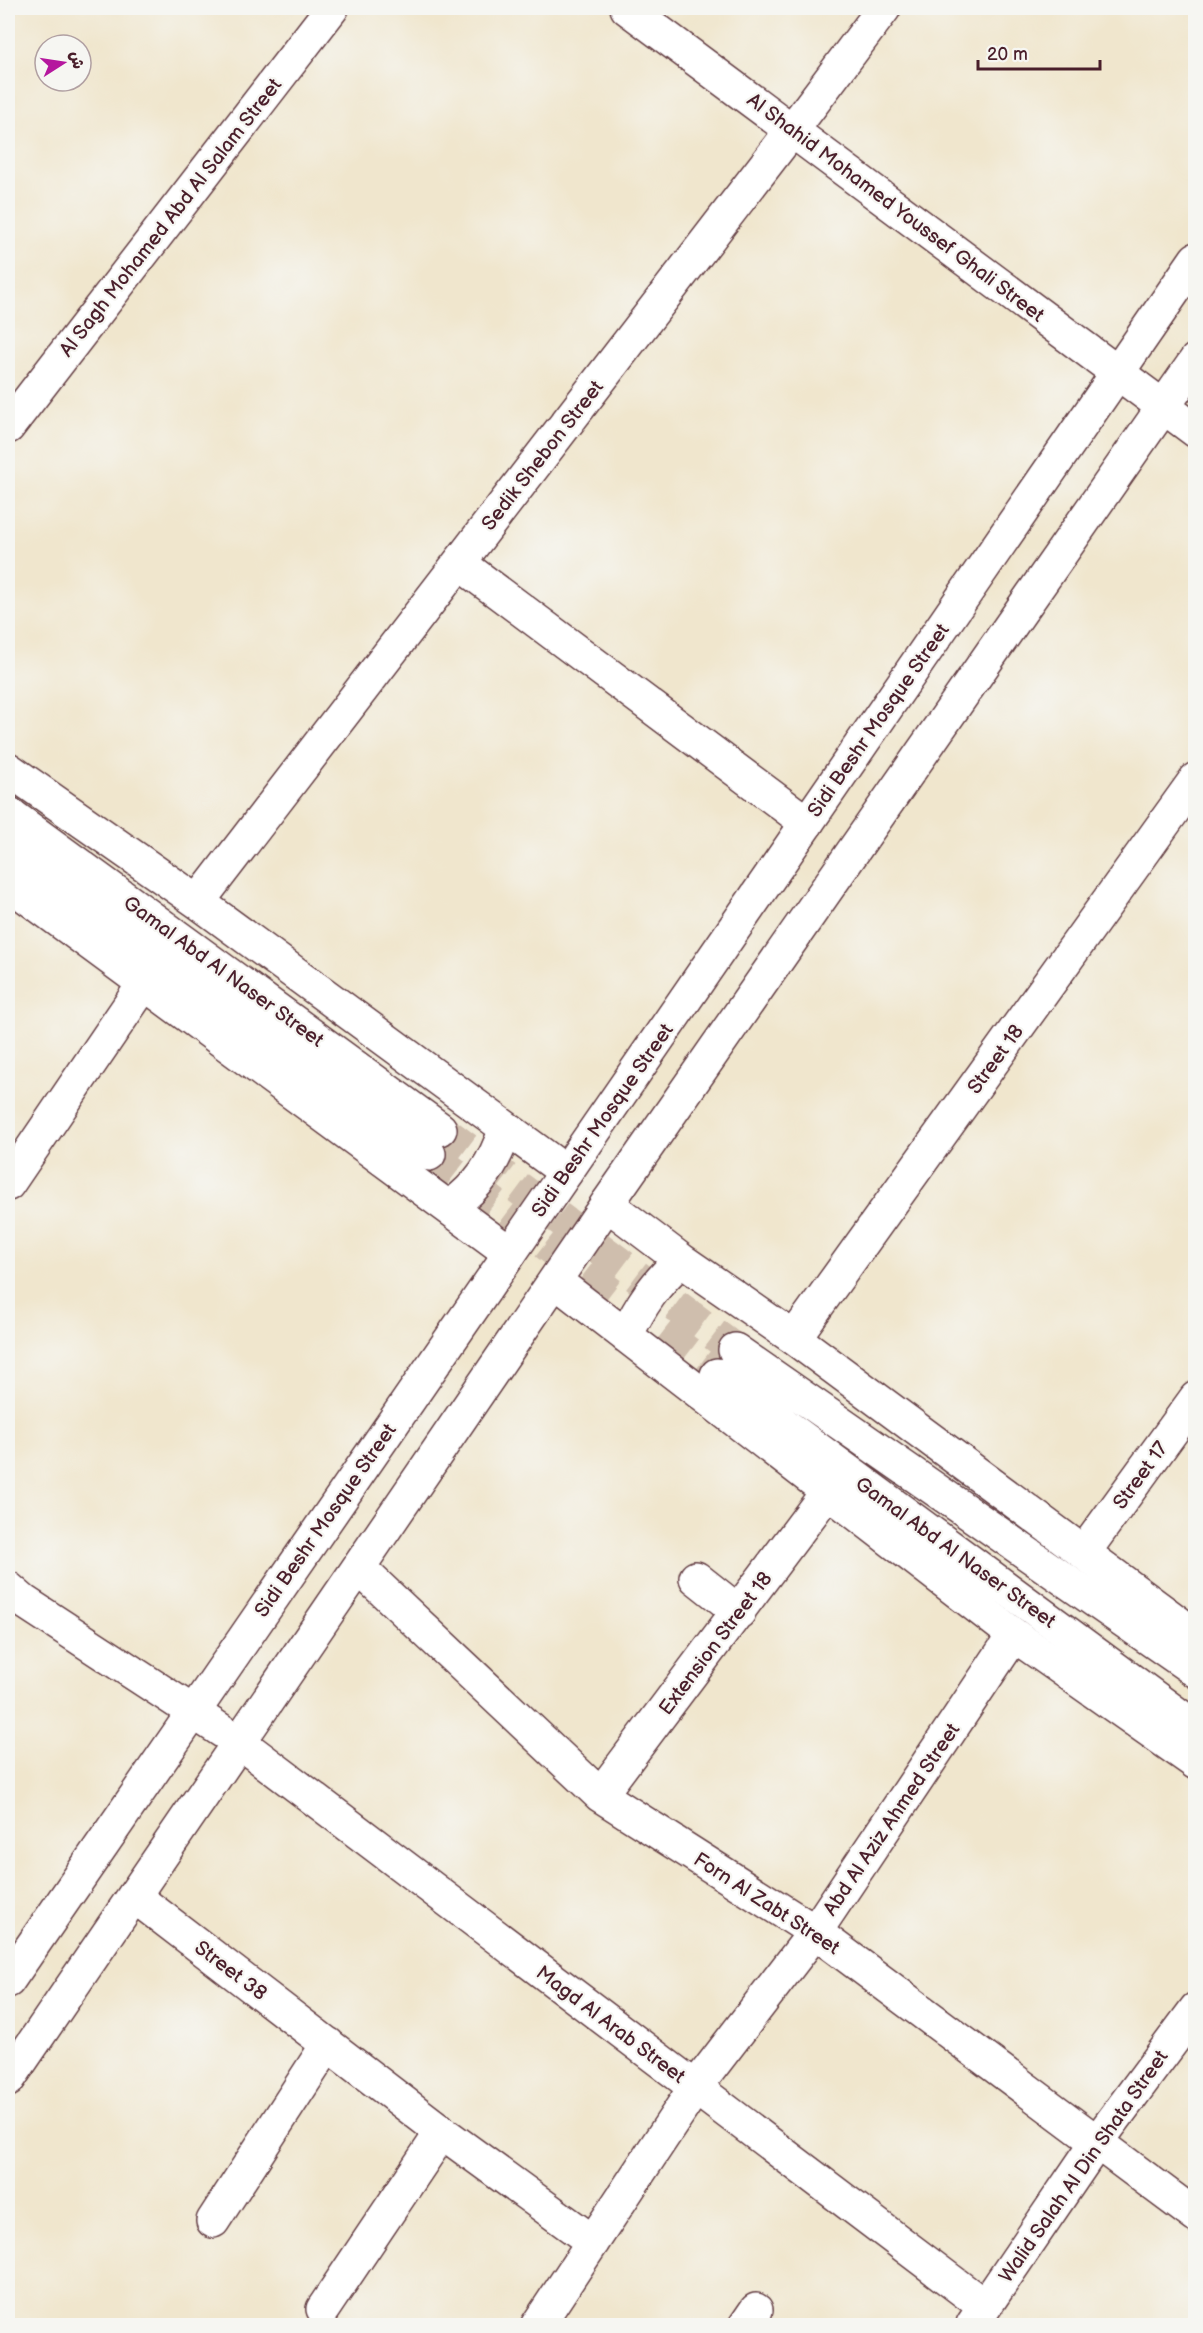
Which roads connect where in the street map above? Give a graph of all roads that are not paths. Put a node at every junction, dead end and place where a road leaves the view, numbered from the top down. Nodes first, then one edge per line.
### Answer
1 (332, 8) edge
2 (627, 8) edge
3 (884, 8) edge
4 (793, 129) junction
5 (1196, 259) edge
6 (1196, 360) edge
7 (1118, 373) junction
8 (1164, 406) junction
9 (8, 427) edge
10 (1196, 431) edge
11 (459, 563) junction
12 (8, 769) edge
13 (1196, 779) edge
14 (8, 813) edge
15 (807, 823) junction
16 (8, 849) edge
17 (8, 883) edge
18 (198, 902) junction
19 (144, 984) junction
20 (506, 1128) junction
21 (566, 1172) junction
22 (8, 1184) edge
23 (607, 1204) junction
24 (449, 1208) junction
25 (510, 1253) junction
26 (681, 1260) junction
27 (555, 1281) junction
28 (626, 1336) junction
29 (794, 1338) junction
30 (1196, 1398) edge
31 (829, 1490) junction
32 (1084, 1552) junction
33 (359, 1568) junction
34 (696, 1578) dead end
35 (13, 1604) edge
36 (739, 1612) junction
37 (1014, 1635) junction
38 (1196, 1636) edge
39 (1196, 1671) edge
40 (192, 1712) junction
41 (1196, 1728) edge
42 (239, 1742) junction
43 (1196, 1763) edge
44 (600, 1795) junction
45 (134, 1896) junction
46 (815, 1932) junction
47 (8, 1981) edge
48 (1196, 2009) edge
49 (328, 2044) junction
50 (8, 2080) edge
51 (694, 2088) junction
52 (442, 2132) junction
53 (1097, 2142) junction
54 (1196, 2216) edge
55 (213, 2221) dead end
56 (593, 2242) junction
57 (324, 2309) dead end
58 (978, 2316) edge
59 (537, 2325) edge

1 - 9 street, Al Sagh Mohamed Abd Al Salam Street
2 - 4 street, Al Shahid Mohamed Youssef Ghali Street
3 - 4 street, Sedik Shebon Street
4 - 7 street, Al Shahid Mohamed Youssef Ghali Street
4 - 11 street, Sedik Shebon Street
5 - 7 street, Sidi Beshr Mosque Street
6 - 8 street
7 - 8 street, Al Shahid Mohamed Youssef Ghali Street
7 - 15 street, Sidi Beshr Mosque Street
8 - 10 street, Al Shahid Mohamed Youssef Ghali Street
8 - 23 street
11 - 15 street
11 - 18 street, Sedik Shebon Street
12 - 18 street
13 - 29 street, Street 18
14 - 16 street, Gamal Abd Al Naser Street
15 - 21 street, Sidi Beshr Mosque Street
17 - 19 street
18 - 20 street
19 - 22 street
19 - 24 street
20 - 21 street
20 - 24 street
21 - 25 street, Sidi Beshr Mosque Street
23 - 26 street
23 - 27 street
24 - 25 street
25 - 40 street, Sidi Beshr Mosque Street
26 - 28 street
26 - 29 street
27 - 28 street
27 - 33 street
28 - 31 street
29 - 32 street
30 - 32 street, Street 17
31 - 36 street, Extension Street 18
31 - 37 street
32 - 38 street
33 - 42 street
33 - 44 street, Forn Al Zabt Street
34 - 36 street
35 - 40 street, Magd Al Arab Street
36 - 44 street, Extension Street 18
37 - 43 street
37 - 46 street, Abd Al Aziz Ahmed Street
39 - 41 street, Gamal Abd Al Naser Street
40 - 42 street, Magd Al Arab Street
40 - 47 street, Sidi Beshr Mosque Street
42 - 45 street
42 - 51 street, Magd Al Arab Street
44 - 46 street, Forn Al Zabt Street
45 - 49 street, Street 38
45 - 50 street
46 - 51 street, Abd Al Aziz Ahmed Street
46 - 53 street, Forn Al Zabt Street
48 - 53 street, Walid Salah Al Din Shata Street
49 - 52 street, Street 38
49 - 55 street
51 - 56 street, Abd Al Aziz Ahmed Street
51 - 58 street, Magd Al Arab Street
52 - 56 street, Street 38
52 - 57 street
53 - 54 street, Forn Al Zabt Street
53 - 58 street, Walid Salah Al Din Shata Street
56 - 59 street, Abd Al Aziz Ahmed Street

